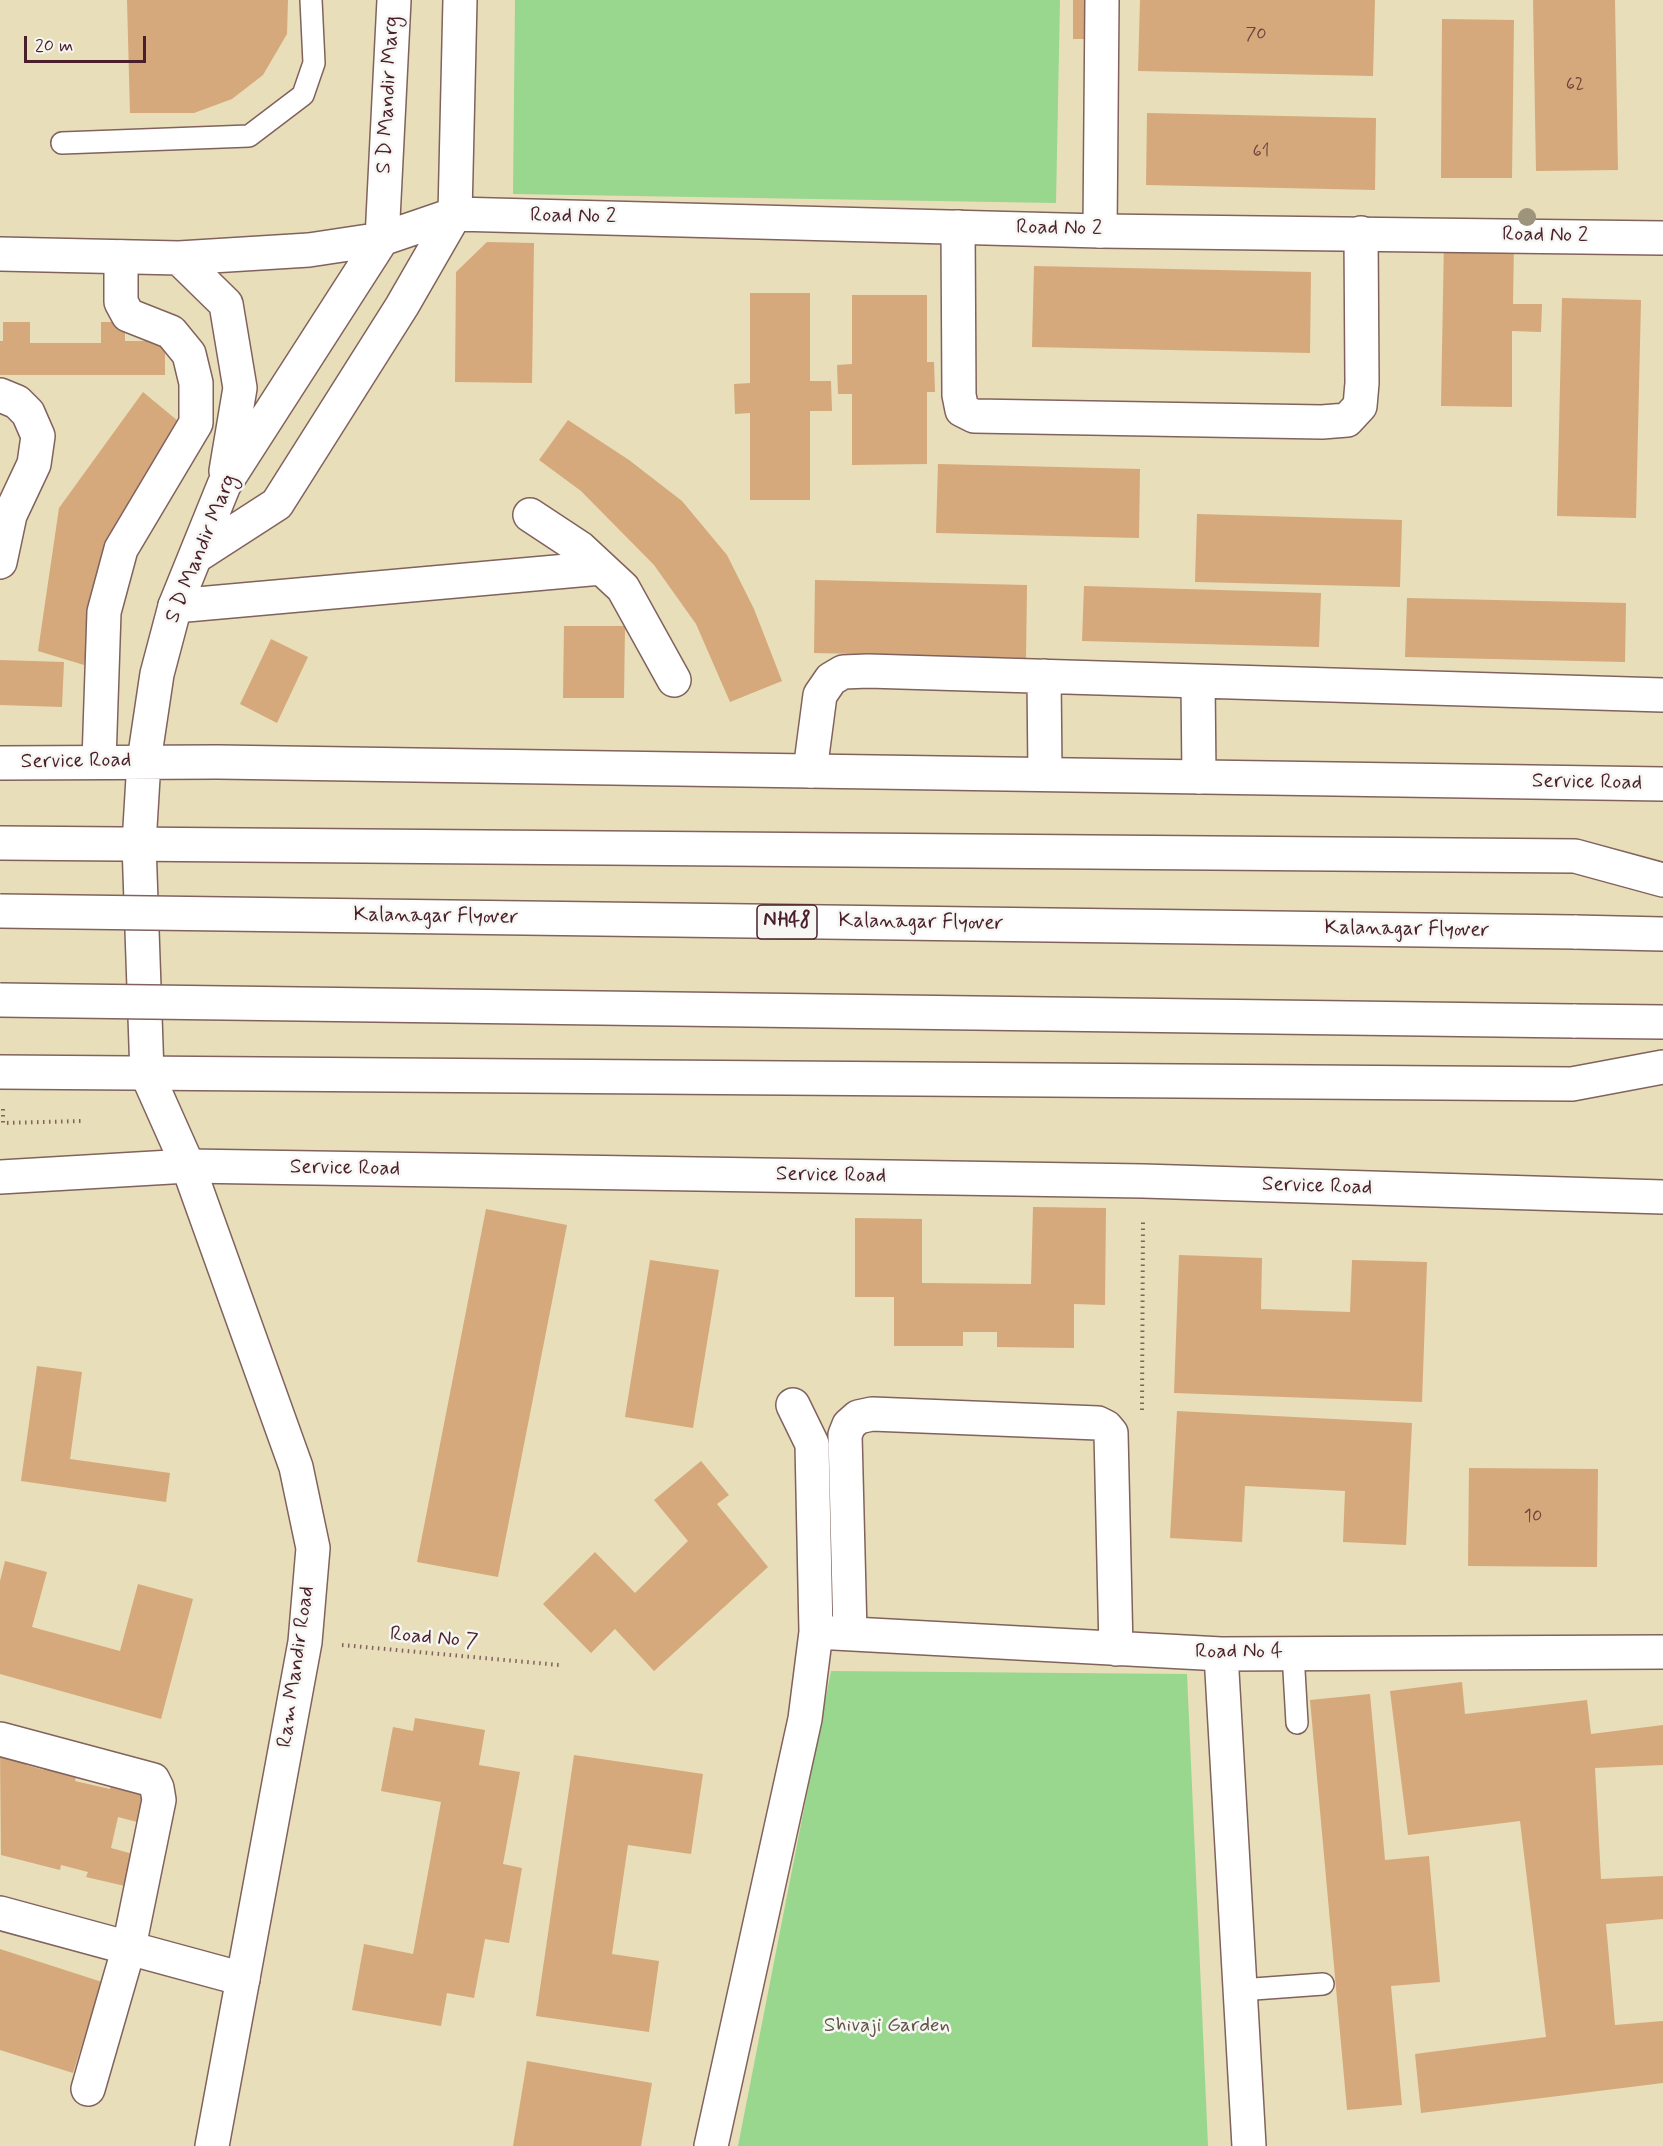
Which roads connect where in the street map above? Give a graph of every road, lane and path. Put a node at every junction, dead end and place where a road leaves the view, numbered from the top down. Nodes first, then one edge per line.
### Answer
1 (310, 0) edge
2 (394, 0) edge
3 (460, 0) edge
4 (1102, 0) edge
5 (62, 143) dead end
6 (455, 214) junction
7 (958, 227) junction
8 (1100, 231) junction
9 (1361, 233) junction
10 (1663, 238) edge
11 (382, 239) junction
12 (0, 254) edge
13 (121, 257) junction
14 (179, 258) junction
15 (0, 395) edge
16 (224, 485) junction
17 (530, 515) dead end
18 (195, 557) junction
19 (0, 562) edge
20 (602, 568) junction
21 (175, 606) junction
22 (1044, 676) junction
23 (674, 680) dead end
24 (1198, 681) junction
25 (1663, 695) edge
26 (99, 761) junction
27 (144, 761) junction
28 (0, 762) edge
29 (810, 771) junction
30 (1045, 774) junction
31 (1199, 777) junction
32 (1663, 784) edge
33 (0, 843) edge
34 (139, 844) junction
35 (1663, 880) edge
36 (0, 911) edge
37 (1663, 934) edge
38 (0, 1000) edge
39 (1663, 1022) edge
40 (1663, 1067) edge
41 (0, 1072) edge
42 (147, 1074) junction
43 (82, 1121) dead end
44 (3, 1123) dead end
45 (188, 1166) junction
46 (0, 1177) edge
47 (1663, 1197) edge
48 (793, 1405) dead end
49 (816, 1632) junction
50 (850, 1633) junction
51 (306, 1642) junction
52 (1116, 1649) junction
53 (1663, 1652) edge
54 (1293, 1653) junction
55 (1221, 1654) junction
56 (559, 1665) dead end
57 (1297, 1723) dead end
58 (0, 1740) edge
59 (0, 1913) edge
60 (129, 1947) junction
61 (243, 1979) junction
62 (1323, 1984) dead end
63 (1240, 1990) junction
64 (88, 2089) dead end
65 (212, 2146) edge
66 (711, 2146) edge
67 (1249, 2146) edge

1 - 5 lane
2 - 11 main road, S D Mandir Marg
3 - 6 main road
4 - 8 main road
6 - 7 main road, Road No 2
6 - 11 main road
6 - 18 main road
7 - 8 main road, Road No 2
7 - 9 main road
8 - 9 main road, Road No 2
9 - 10 main road, Road No 2
11 - 14 main road
11 - 16 main road, S D Mandir Marg
12 - 13 main road
13 - 14 main road
13 - 26 main road
14 - 16 main road
15 - 19 main road
16 - 18 main road, S D Mandir Marg
17 - 20 main road
18 - 21 main road, S D Mandir Marg
20 - 21 main road
20 - 23 main road
21 - 27 main road, S D Mandir Marg
22 - 24 main road
22 - 29 main road
22 - 30 main road
24 - 25 main road
24 - 31 main road
26 - 27 main road, Service Road
26 - 28 main road, Service Road
27 - 29 main road, Service Road
27 - 34 main road, S D Mandir Marg
29 - 30 main road, Service Road
30 - 31 main road, Service Road
31 - 32 main road, Service Road
33 - 34 main road
34 - 35 main road
34 - 42 main road, S D Mandir Marg
36 - 37 main road, Kalanagar Flyover / NH48, bridge
38 - 39 main road, bridge
40 - 42 main road
41 - 42 main road
42 - 45 main road, S D Mandir Marg
43 - 44 path
45 - 46 main road, Service Road
45 - 47 main road, Service Road
45 - 51 main road, Ram Mandir Road
48 - 49 main road
49 - 50 main road, Road No 4
49 - 66 main road
50 - 52 main road, Road No 4
50 - 52 main road
51 - 56 path, Road No 7
51 - 61 main road, Ram Mandir Road
52 - 55 main road, Road No 4
53 - 54 main road, Road No 4
54 - 55 main road, Road No 4
54 - 57 lane
55 - 63 main road
58 - 60 main road
59 - 60 main road
60 - 61 main road
60 - 64 main road
61 - 65 main road, Ram Mandir Road
62 - 63 lane
63 - 67 main road

